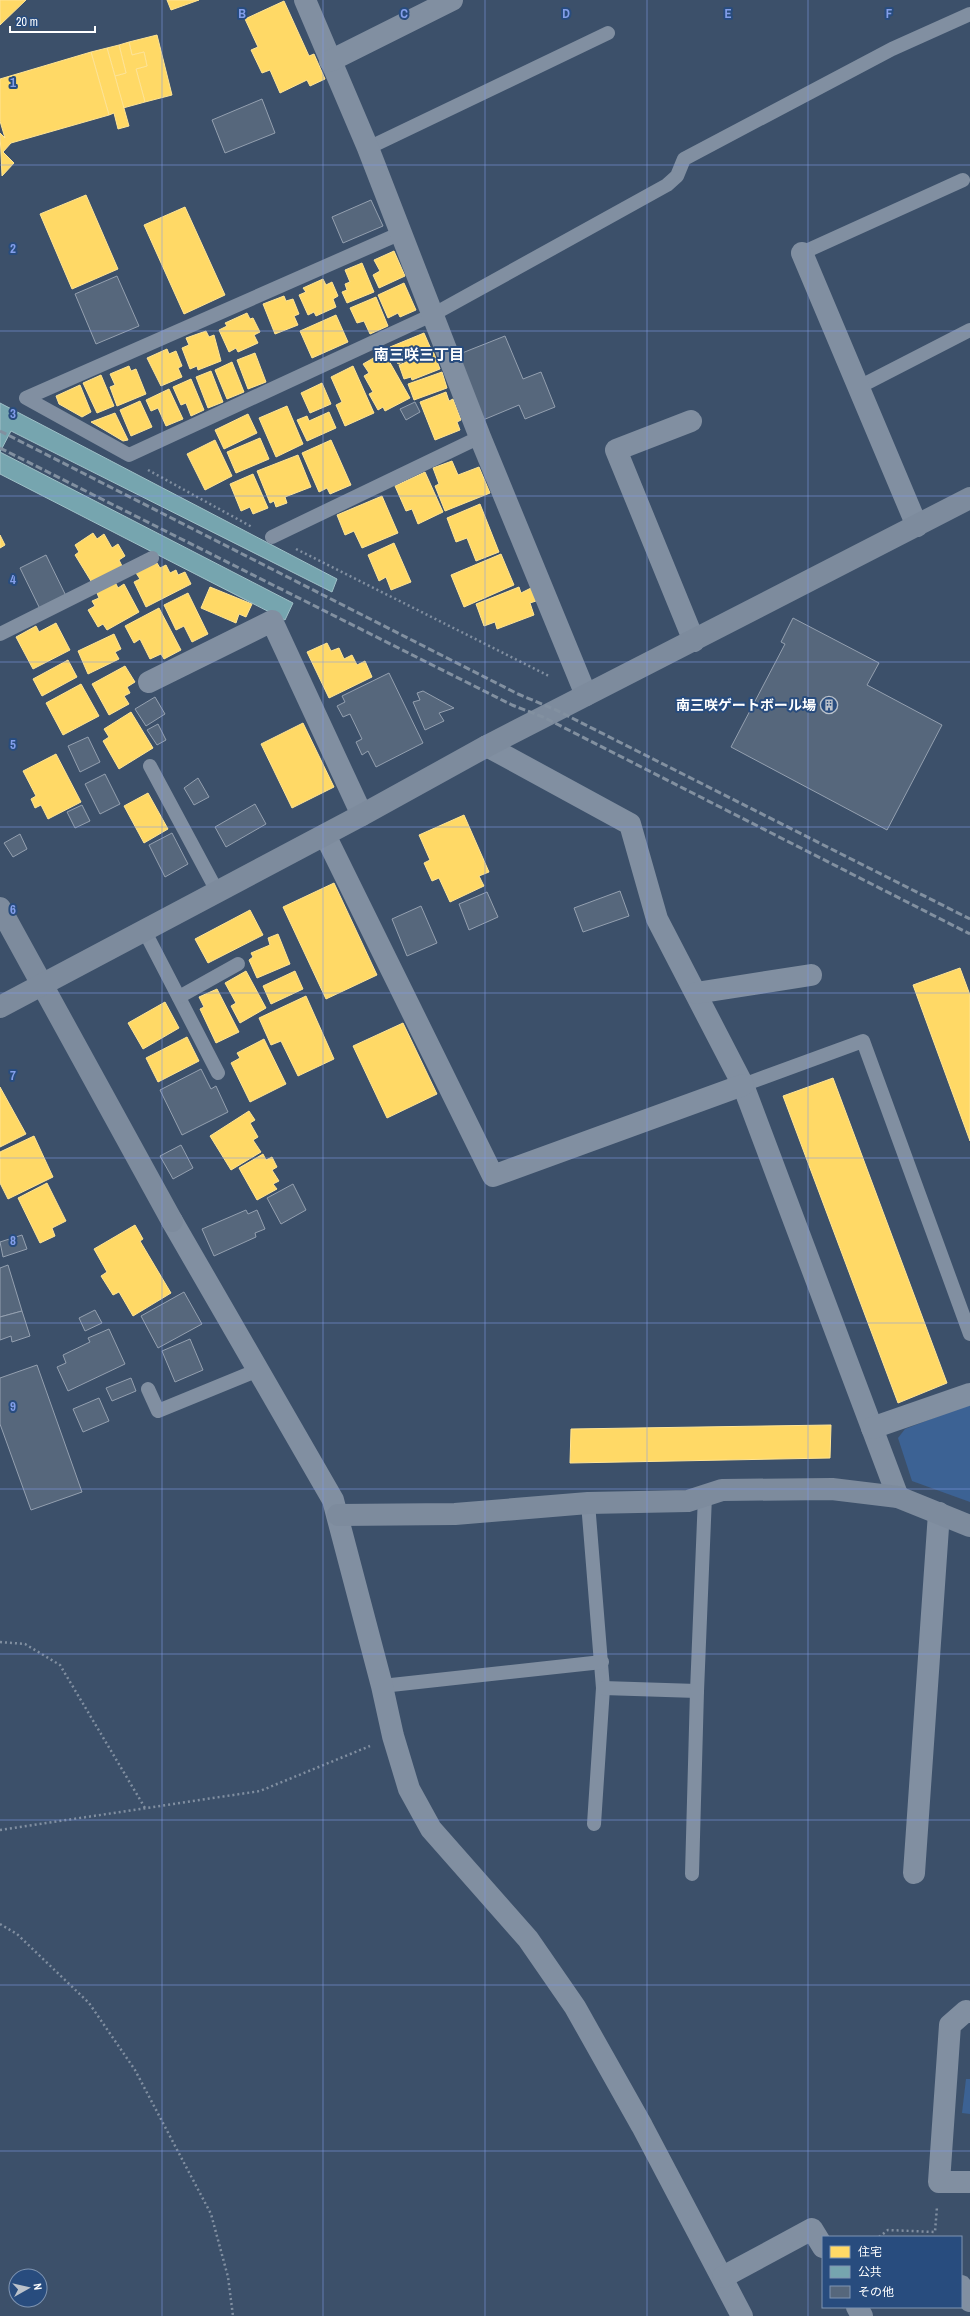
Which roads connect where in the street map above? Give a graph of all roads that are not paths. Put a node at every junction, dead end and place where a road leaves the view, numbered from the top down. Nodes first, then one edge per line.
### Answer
1 (306, 0) edge
2 (452, 0) edge
3 (970, 14) edge
4 (608, 33) dead end
5 (330, 61) junction
6 (368, 148) junction
7 (962, 180) dead end
8 (402, 232) junction
9 (802, 253) joint
10 (434, 314) junction
11 (970, 330) edge
12 (859, 387) junction
13 (691, 421) dead end
14 (480, 437) junction
15 (970, 498) edge
16 (917, 526) junction
17 (272, 537) dead end
18 (152, 558) dead end
19 (0, 634) edge
20 (694, 641) junction
21 (149, 682) dead end
22 (586, 695) junction
23 (487, 746) junction
24 (150, 766) dead end
25 (362, 815) junction
26 (325, 835) junction
27 (217, 891) junction
28 (0, 908) edge
29 (144, 930) junction
30 (238, 964) dead end
31 (812, 975) dead end
32 (43, 985) junction
33 (696, 993) junction
34 (179, 997) junction
35 (0, 1008) edge
36 (218, 1073) dead end
37 (743, 1085) junction
38 (970, 1334) edge
39 (258, 1370) junction
40 (148, 1389) dead end
41 (970, 1394) edge
42 (872, 1428) junction
43 (705, 1496) junction
44 (898, 1497) junction
45 (588, 1503) junction
46 (939, 1513) junction
47 (338, 1516) junction
48 (970, 1526) edge
49 (602, 1662) junction
50 (382, 1686) junction
51 (603, 1688) junction
52 (697, 1690) junction
53 (594, 1824) dead end
54 (914, 1873) dead end
55 (692, 1874) dead end
56 (970, 2012) edge
57 (970, 2182) edge
58 (822, 2245) edge
59 (723, 2278) junction
60 (962, 2288) edge
61 (970, 2301) edge
62 (742, 2316) edge

1 - 5 street
2 - 5 street
3 - 10 lane
4 - 6 lane
5 - 6 street
6 - 8 street
7 - 9 lane
8 - 10 street
8 - 10 lane
9 - 12 street
10 - 14 street
11 - 12 lane
12 - 16 street
13 - 20 street
14 - 17 lane
14 - 22 street
15 - 16 street
16 - 20 street
18 - 19 lane
20 - 22 street
21 - 25 street
22 - 23 street
23 - 25 street
23 - 33 street
24 - 27 lane
25 - 26 street
26 - 27 street
26 - 37 street
27 - 29 street
28 - 32 street
29 - 32 street
29 - 34 lane
30 - 34 lane
31 - 33 street
32 - 35 street
32 - 39 street
33 - 37 street
34 - 36 lane
37 - 38 lane
37 - 42 street
39 - 40 lane
39 - 47 street
41 - 42 street
42 - 44 street
43 - 44 street
43 - 45 street
43 - 52 lane
44 - 46 street
45 - 47 street
45 - 49 lane
46 - 48 street
46 - 54 street
47 - 50 street
49 - 50 lane
49 - 51 lane
50 - 59 street
51 - 52 lane
51 - 53 lane
52 - 55 lane
56 - 57 street
58 - 59 street
59 - 62 street
60 - 61 street

